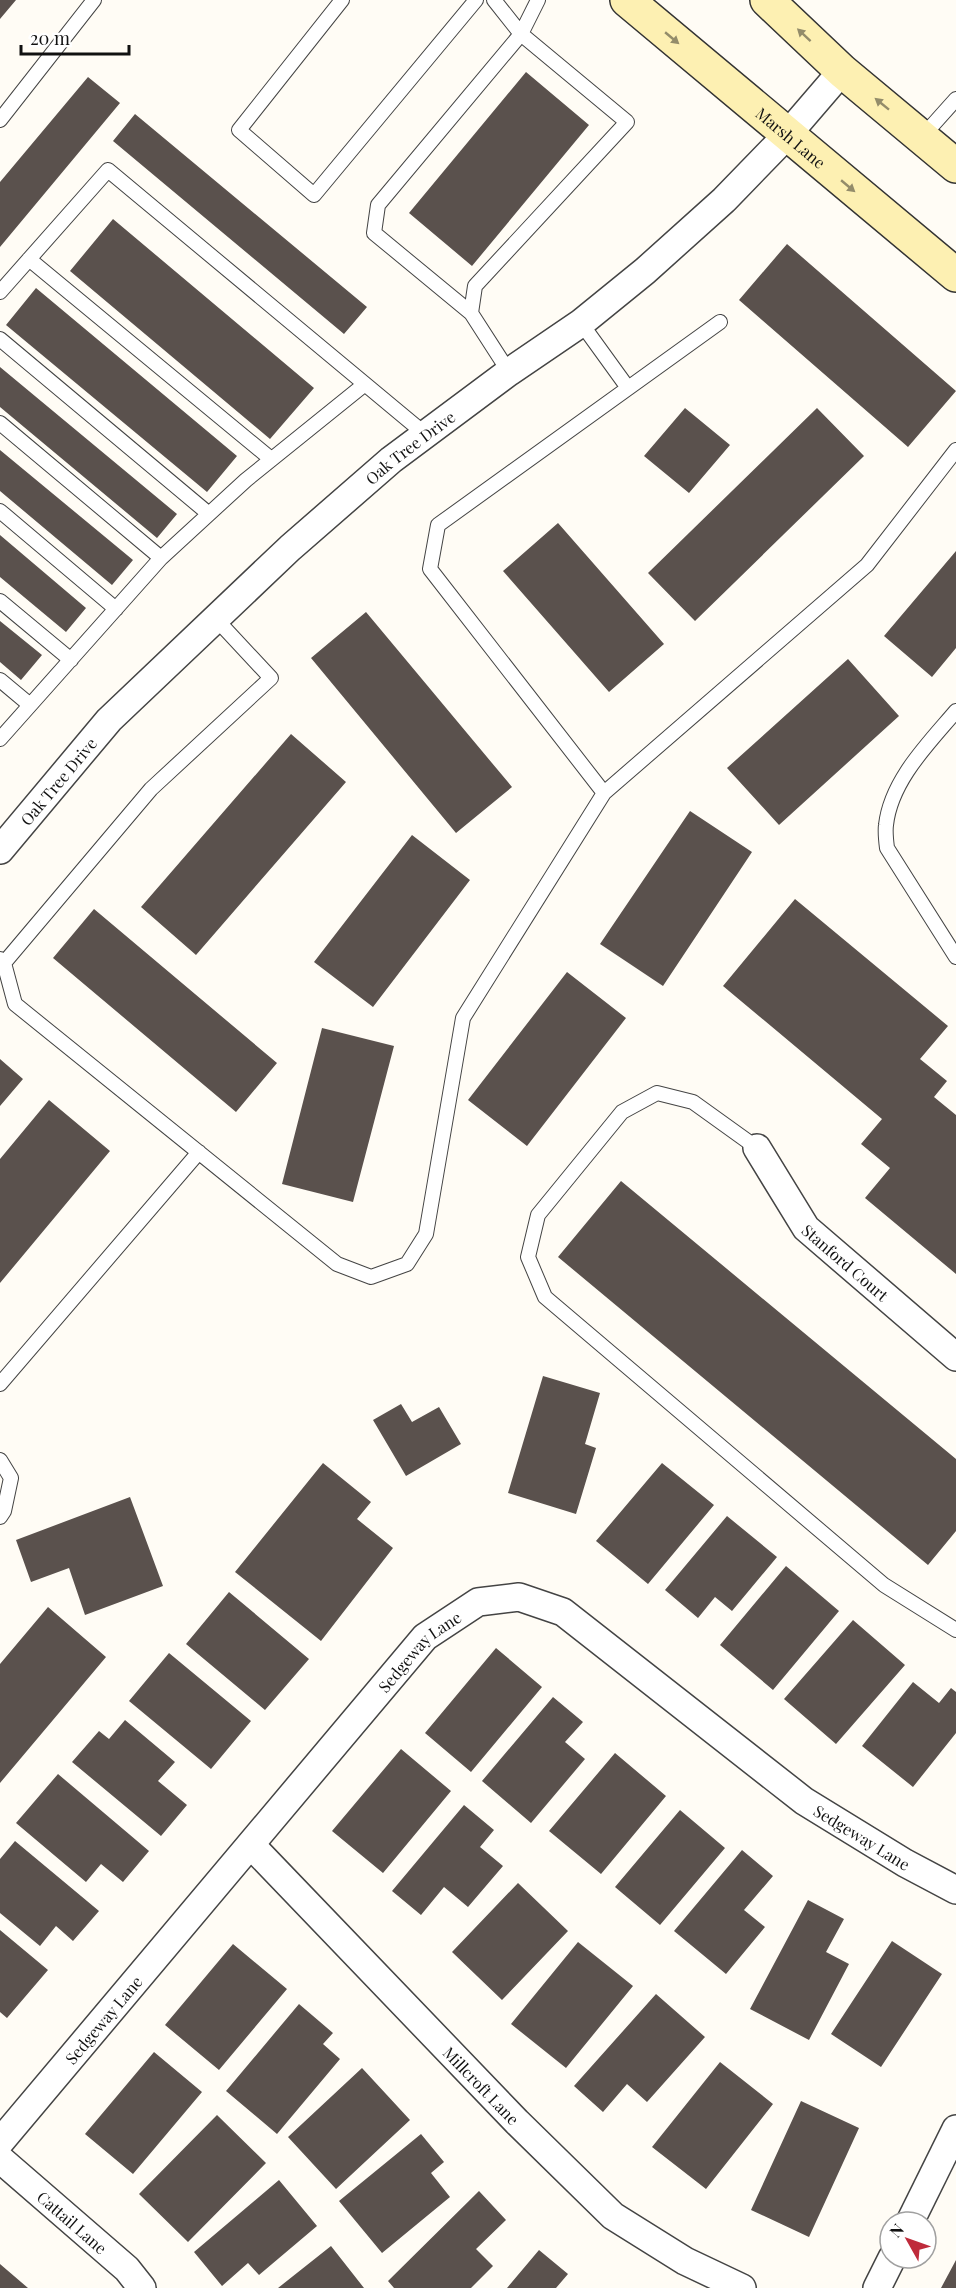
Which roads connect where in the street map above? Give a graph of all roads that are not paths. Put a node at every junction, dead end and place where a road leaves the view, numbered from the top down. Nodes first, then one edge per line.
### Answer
1 (94, 0) edge
2 (342, 0) edge
3 (476, 0) edge
4 (494, 0) edge
5 (538, 0) edge
6 (627, 0) edge
7 (767, 0) edge
8 (521, 34) junction
9 (842, 71) junction
10 (956, 99) edge
11 (0, 120) edge
12 (787, 135) junction
13 (922, 137) junction
14 (956, 166) edge
15 (29, 259) junction
16 (956, 275) edge
17 (0, 292) edge
18 (471, 313) junction
19 (720, 322) dead end
20 (581, 323) junction
21 (0, 339) edge
22 (509, 372) junction
23 (365, 384) junction
24 (628, 388) junction
25 (0, 423) edge
26 (425, 434) junction
27 (956, 450) edge
28 (271, 459) junction
29 (0, 512) edge
30 (209, 514) junction
31 (161, 558) junction
32 (0, 601) edge
33 (116, 609) junction
34 (216, 619) junction
35 (71, 660) junction
36 (0, 680) edge
37 (30, 705) junction
38 (956, 711) edge
39 (0, 739) edge
40 (604, 794) junction
41 (0, 850) edge
42 (956, 957) edge
43 (2, 961) edge
44 (757, 1149) joint
45 (199, 1152) junction
46 (956, 1357) edge
47 (0, 1384) edge
48 (0, 1460) edge
49 (0, 1517) edge
50 (956, 1630) edge
51 (251, 1845) junction
52 (956, 1890) edge
53 (956, 2129) edge
54 (0, 2142) edge
55 (0, 2159) edge
56 (916, 2210) edge
57 (886, 2270) edge
58 (142, 2288) edge
59 (742, 2288) edge
60 (877, 2288) edge

1 - 11 lane
2 - 3 lane
4 - 8 lane
5 - 8 lane
6 -> 12 main road, Marsh Lane
9 -> 7 main road
8 - 18 lane
8 - 18 lane
9 - 12 street, Oak Tree Drive
13 -> 9 main road
10 - 13 lane
12 -> 16 main road, Marsh Lane
12 - 20 street, Oak Tree Drive
13 - 14 main road
15 - 17 lane
15 - 23 lane
15 - 28 lane
18 - 22 lane
19 - 24 lane
20 - 22 street, Oak Tree Drive
20 - 24 lane
21 - 30 lane
22 - 26 street, Oak Tree Drive
23 - 26 lane
23 - 28 lane
24 - 40 lane
25 - 31 lane
26 - 34 street, Oak Tree Drive
27 - 40 lane
28 - 30 lane
29 - 33 lane
30 - 31 lane
31 - 33 lane
32 - 35 lane
33 - 35 lane
34 - 41 street, Oak Tree Drive
34 - 43 lane
35 - 37 lane
36 - 37 lane
37 - 39 lane
38 - 42 lane
40 - 45 lane
43 - 45 lane
44 - 46 street, Stanford Court
44 - 50 lane
45 - 47 lane
48 - 49 lane
51 - 52 street, Sedgeway Lane
51 - 54 street, Sedgeway Lane
51 - 59 street, Millcroft Lane
53 - 56 street
55 - 58 street, Cattail Lane
57 - 60 street

